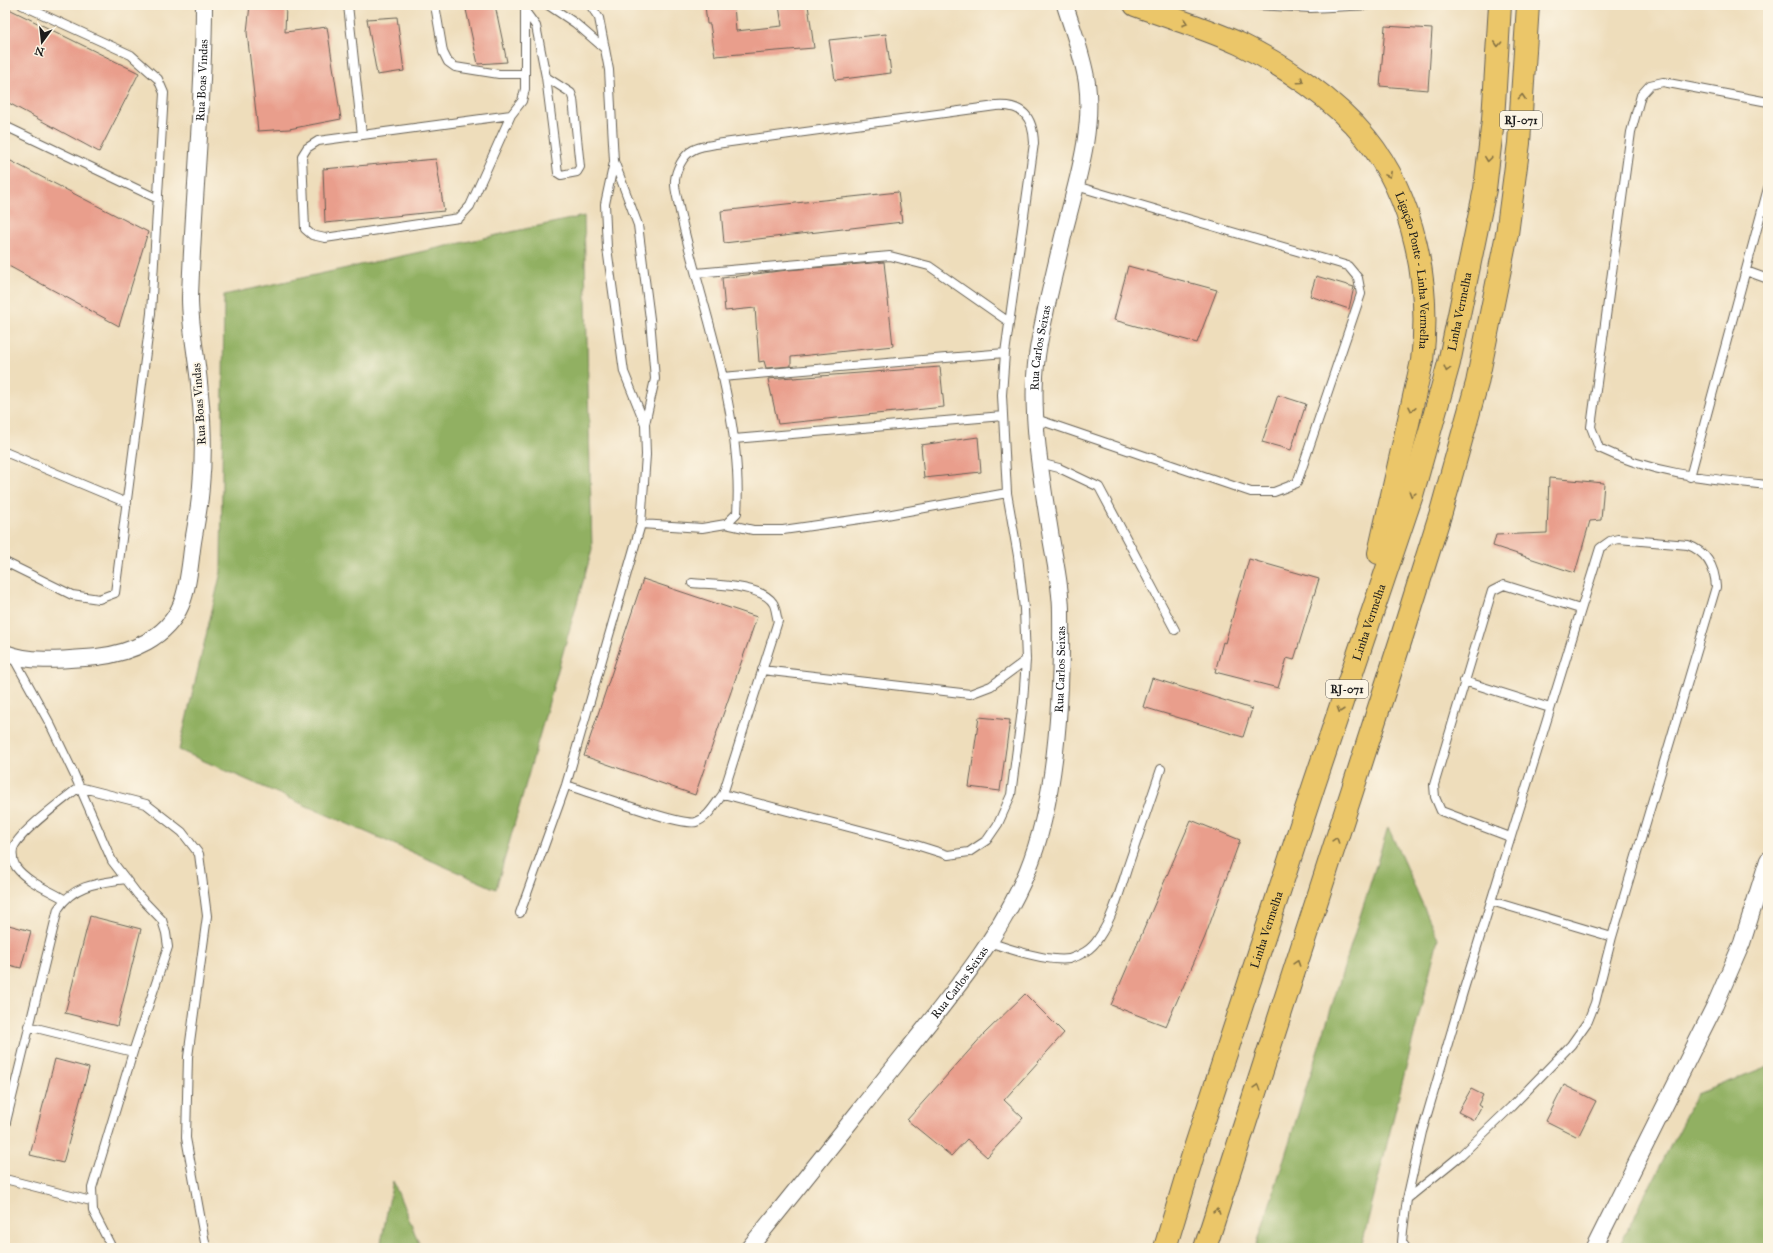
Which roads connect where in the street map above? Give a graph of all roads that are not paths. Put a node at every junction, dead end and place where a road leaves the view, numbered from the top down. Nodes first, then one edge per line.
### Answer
1 (22, 5) edge
2 (204, 5) edge
3 (348, 5) edge
4 (435, 5) edge
5 (548, 5) edge
6 (590, 5) edge
7 (1065, 5) edge
8 (1135, 5) edge
9 (1256, 5) edge
10 (1370, 5) edge
11 (1500, 5) edge
12 (1528, 5) edge
13 (525, 8) edge
14 (605, 49) junction
15 (525, 74) junction
16 (546, 77) junction
17 (1768, 102) edge
18 (511, 115) junction
19 (5, 126) edge
20 (362, 135) junction
21 (614, 161) junction
22 (1076, 186) junction
23 (1768, 188) edge
24 (158, 199) junction
25 (1746, 271) junction
26 (696, 273) junction
27 (1768, 279) edge
28 (1009, 322) junction
29 (1005, 353) junction
30 (722, 377) junction
31 (1003, 416) junction
32 (1036, 419) junction
33 (645, 424) junction
34 (734, 439) junction
35 (5, 452) edge
36 (1040, 463) junction
37 (1690, 477) junction
38 (1768, 485) edge
39 (1006, 493) junction
40 (127, 503) junction
41 (641, 524) junction
42 (726, 524) junction
43 (5, 562) edge
44 (692, 583) dead end
45 (1580, 609) junction
46 (1175, 630) dead end
47 (9, 655) edge
48 (1026, 660) junction
49 (762, 670) junction
50 (1352, 674) junction
51 (1464, 681) junction
52 (1550, 708) junction
53 (1161, 769) dead end
54 (566, 785) junction
55 (79, 787) junction
56 (723, 794) junction
57 (1510, 838) junction
58 (13, 849) junction
59 (5, 853) edge
60 (1768, 860) edge
61 (126, 879) junction
62 (64, 899) junction
63 (1491, 901) junction
64 (520, 913) dead end
65 (1612, 936) junction
66 (989, 942) junction
67 (28, 1026) junction
68 (133, 1052) junction
69 (5, 1126) edge
70 (5, 1179) edge
71 (1407, 1199) junction
72 (91, 1201) junction
73 (112, 1248) edge
74 (206, 1248) edge
75 (750, 1248) edge
76 (1165, 1248) edge
77 (1205, 1248) edge
78 (1406, 1248) edge
79 (1594, 1248) edge

1 - 24 lane
2 - 47 street, Rua Boas Vindas
3 - 20 lane
4 - 15 lane
5 - 14 lane
6 - 14 lane
7 - 22 street, Rua Carlos Seixas
8 -> 50 highway, Ligação Ponte - Linha Vermelha
9 - 10 lane
11 -> 50 highway, Linha Vermelha / RJ-071
77 -> 12 highway, RJ-071
13 - 15 lane
13 - 16 lane
14 - 21 lane
15 - 18 lane
16 - 16 lane
17 - 37 lane
18 - 20 lane
18 - 20 lane
19 - 24 lane
21 - 33 lane
21 - 33 lane
22 - 32 street, Rua Carlos Seixas
22 - 32 lane
23 - 25 lane
24 - 40 lane
25 - 27 lane
25 - 37 lane
26 - 28 lane
26 - 28 lane
26 - 30 lane
28 - 29 lane
29 - 30 lane
29 - 31 lane
30 - 34 lane
31 - 34 lane
31 - 39 lane
32 - 36 street, Rua Carlos Seixas
33 - 41 lane
34 - 42 lane
35 - 40 lane
36 - 46 lane
36 - 66 street, Rua Carlos Seixas
37 - 38 lane
39 - 42 lane
39 - 48 lane
40 - 43 lane
41 - 42 lane
41 - 54 lane
44 - 49 lane
45 - 51 lane
45 - 52 lane
45 - 65 lane
47 - 55 lane
48 - 49 lane
48 - 56 lane
49 - 56 lane
50 -> 76 highway, Linha Vermelha / RJ-071
51 - 52 lane
51 - 57 lane
52 - 57 lane
53 - 66 lane
54 - 56 lane
54 - 64 lane
55 - 58 lane
55 - 61 lane
55 - 74 lane
57 - 63 lane
58 - 59 lane
58 - 62 lane
60 - 79 street
61 - 62 lane
61 - 68 lane
62 - 67 lane
63 - 65 lane
63 - 71 lane
65 - 71 lane
66 - 75 street, Rua Carlos Seixas
67 - 68 lane
67 - 69 lane
68 - 72 lane
70 - 72 lane
71 - 78 lane
72 - 73 lane

